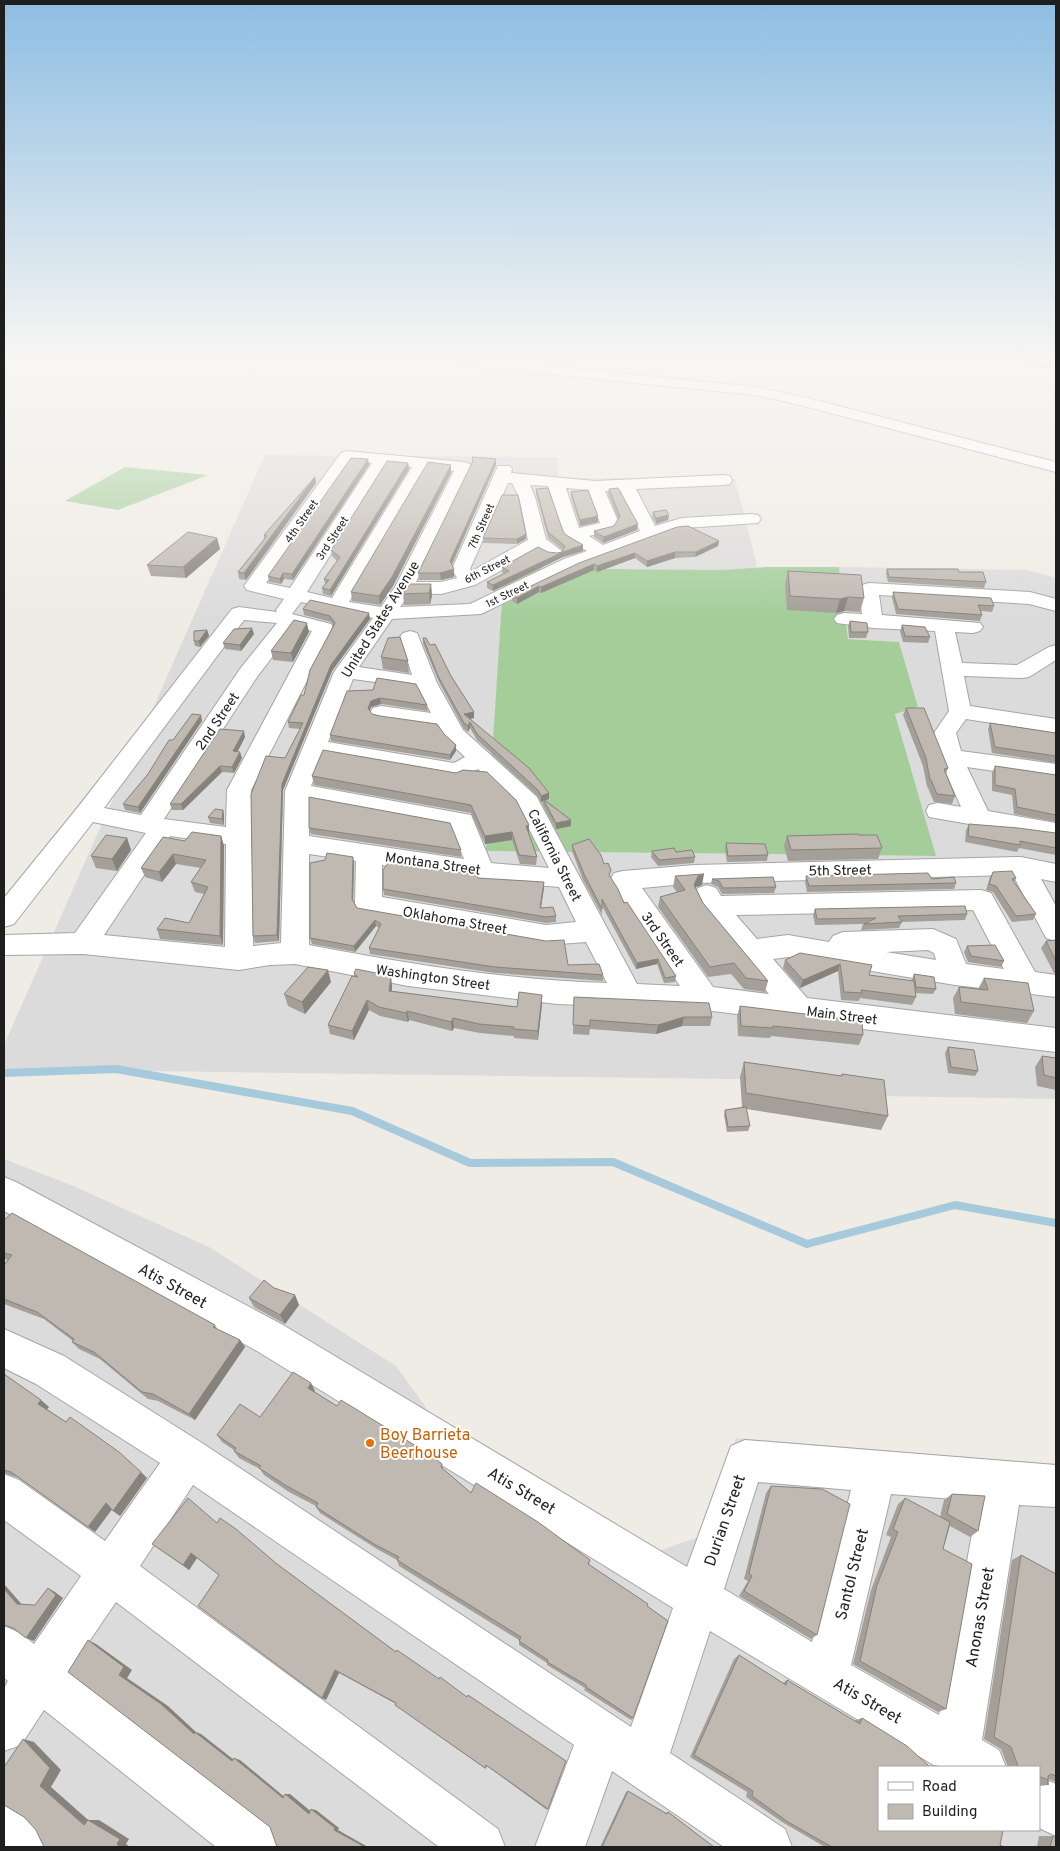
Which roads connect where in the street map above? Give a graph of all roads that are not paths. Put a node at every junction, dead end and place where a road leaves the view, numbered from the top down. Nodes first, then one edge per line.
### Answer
1 (977, 447) edge
2 (383, 459) junction
3 (423, 463) junction
4 (1056, 468) edge
5 (508, 475) junction
6 (692, 482) junction
7 (556, 484) junction
8 (625, 484) junction
9 (658, 484) junction
10 (595, 486) junction
11 (708, 508) junction
12 (674, 510) junction
13 (650, 533) junction
14 (574, 535) junction
15 (538, 542) junction
16 (603, 552) junction
17 (571, 563) junction
18 (468, 581) junction
19 (254, 586) joint
20 (404, 586) junction
21 (295, 596) junction
22 (1030, 598) junction
23 (337, 605) junction
24 (1056, 605) edge
25 (385, 613) junction
26 (286, 619) junction
27 (844, 619) dead end
28 (873, 622) junction
29 (944, 633) junction
30 (410, 637) dead end
31 (1056, 650) edge
32 (952, 669) junction
33 (346, 672) junction
34 (426, 683) junction
35 (960, 712) junction
36 (381, 713) dead end
37 (446, 722) junction
38 (1056, 726) edge
39 (314, 747) junction
40 (951, 757) junction
41 (481, 758) junction
42 (1056, 772) edge
43 (297, 791) junction
44 (938, 811) dead end
45 (87, 814) junction
46 (978, 816) junction
47 (155, 826) junction
48 (1056, 831) edge
49 (239, 837) junction
50 (297, 843) junction
51 (369, 854) junction
52 (1021, 866) junction
53 (481, 871) junction
54 (1056, 873) edge
55 (695, 874) junction
56 (569, 879) junction
57 (623, 880) joint
58 (713, 906) junction
59 (4, 917) edge
60 (593, 931) junction
61 (1056, 931) edge
62 (83, 943) junction
63 (4, 945) edge
64 (749, 951) junction
65 (295, 954) junction
66 (239, 959) junction
67 (1026, 982) junction
68 (1056, 986) edge
69 (628, 995) junction
70 (704, 998) junction
71 (798, 1009) junction
72 (1056, 1040) edge
73 (4, 1193) edge
74 (4, 1348) edge
75 (188, 1457) junction
76 (876, 1472) junction
77 (1002, 1483) junction
78 (1056, 1486) edge
79 (4, 1495) edge
80 (111, 1572) junction
81 (698, 1597) junction
82 (21, 1663) edge
83 (826, 1676) junction
84 (4, 1728) edge
85 (602, 1735) junction
86 (969, 1759) edge
87 (643, 1763) junction
88 (1040, 1802) edge
89 (1056, 1811) edge
90 (4, 1826) edge
91 (28, 1847) edge
92 (256, 1847) edge
93 (480, 1847) edge
94 (560, 1847) edge
95 (767, 1847) edge

1 - 4 street
2 - 3 street
2 - 19 street, 4th Street
2 - 21 street, 3rd Street
3 - 20 street, United States Avenue
3 - 23 street
5 - 7 street
5 - 15 street
5 - 18 street, 7th Street
6 - 9 street
6 - 11 street
6 - 11 street, 1st Street
7 - 10 street
7 - 14 street
8 - 9 street
8 - 10 street
8 - 13 street
9 - 12 street
10 - 14 street
11 - 12 street, 1st Street
12 - 13 street, 1st Street
13 - 16 street, 1st Street
14 - 16 street
15 - 17 street
15 - 18 street, 6th Street
16 - 17 street, 1st Street
17 - 25 street, 1st Street
18 - 20 street, 6th Street
19 - 21 street, 1st Street
20 - 25 street, United States Avenue
21 - 23 street, 1st Street
21 - 26 street, 3rd Street
22 - 24 street
22 - 28 street
22 - 29 street
23 - 25 street, 1st Street
25 - 33 street, United States Avenue
26 - 45 street
26 - 47 street, 2nd Street
26 - 49 street
27 - 28 street
28 - 29 street
29 - 32 street
30 - 34 street, California Street
31 - 32 street
32 - 35 street
33 - 34 street
33 - 39 street, United States Avenue
34 - 37 street, California Street
35 - 38 street
35 - 40 street
36 - 37 street
37 - 41 street, California Street
39 - 41 street
39 - 43 street, United States Avenue
40 - 42 street
40 - 46 street
41 - 56 street, California Street
43 - 50 street, United States Avenue
43 - 53 street
44 - 46 street
45 - 47 street
45 - 59 street
46 - 48 street
47 - 49 street
47 - 62 street, 2nd Street
49 - 66 street
50 - 51 street, Montana Street
50 - 65 street, United States Avenue
51 - 53 street, Montana Street
51 - 60 street, Oklahoma Street
52 - 54 street, 5th Street
52 - 55 street, 5th Street
52 - 61 street
53 - 56 street, Montana Street
55 - 57 street, 5th Street
55 - 58 street
56 - 60 street, California Street
57 - 70 street, 3rd Street
58 - 64 street
58 - 67 street
60 - 69 street, California Street
62 - 63 street, Washington Street
62 - 66 street, Washington Street
64 - 67 street
64 - 71 street
65 - 66 street, Washington Street
65 - 69 street, Washington Street
67 - 68 street
69 - 70 street, Main Street
70 - 71 street, Main Street
71 - 72 street, Main Street
73 - 81 street, Atis Street
74 - 75 street
75 - 80 street
75 - 85 street
76 - 77 street, Durian Street
76 - 81 street, Durian Street
76 - 83 street, Santol Street
77 - 78 street, Durian Street
77 - 86 street, Anonas Street
79 - 80 street
80 - 82 street
80 - 93 street
81 - 83 street, Atis Street
81 - 87 street, Durian Street
82 - 84 street
82 - 92 street
83 - 86 street, Atis Street
85 - 87 street
85 - 94 street
87 - 95 street
88 - 89 street
90 - 91 street

